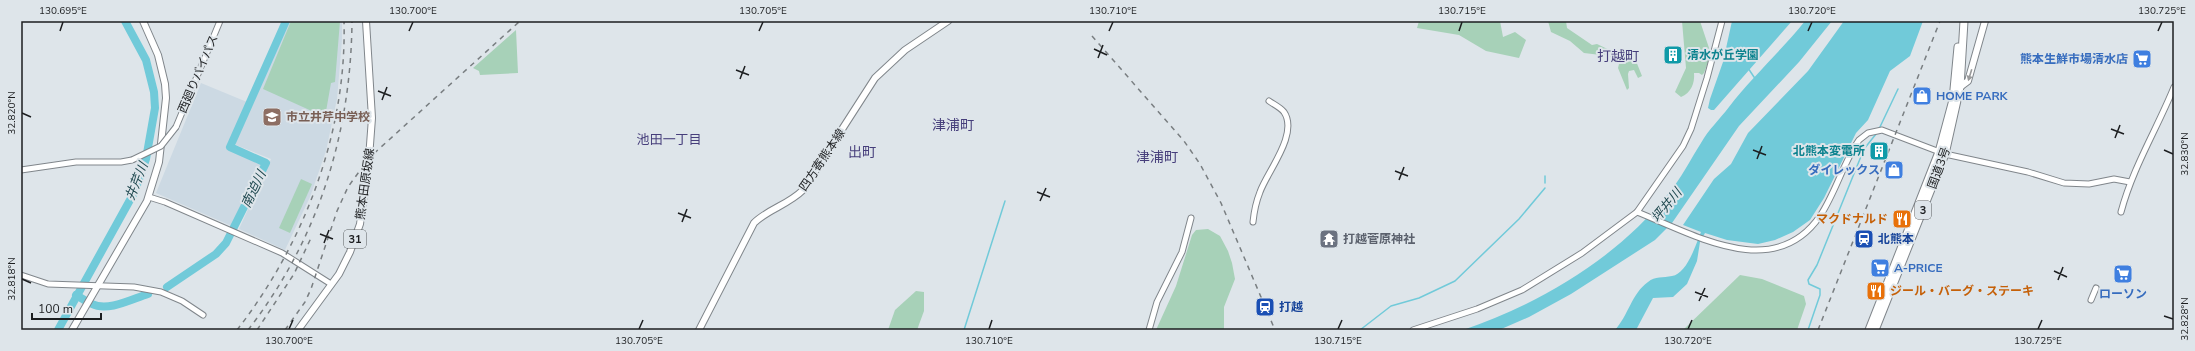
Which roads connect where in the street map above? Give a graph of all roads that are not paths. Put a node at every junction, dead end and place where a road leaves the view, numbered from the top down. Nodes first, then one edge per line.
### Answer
1 (143, 21) edge
2 (220, 21) edge
3 (366, 21) edge
4 (948, 21) edge
5 (1722, 21) edge
6 (1959, 21) edge
7 (1964, 21) edge
8 (1985, 21) edge
9 (2174, 87) edge
10 (1960, 88) junction
11 (1269, 101) dead end
12 (1942, 153) junction
13 (21, 170) edge
14 (2130, 182) junction
15 (149, 197) junction
16 (1637, 212) junction
17 (2121, 212) dead end
18 (1191, 218) dead end
19 (1253, 222) dead end
20 (21, 275) edge
21 (331, 284) junction
22 (95, 287) junction
23 (2096, 288) dead end
24 (2091, 300) dead end
25 (203, 315) dead end
26 (72, 330) edge
27 (298, 330) edge
28 (699, 330) edge
29 (1149, 330) edge
30 (1413, 330) edge
31 (1869, 330) edge
32 (1875, 330) edge

1 - 15 main road
2 - 13 street, 西廻りバイパス, bridge
3 - 21 main road, 熊本田原坂線 / 31
4 - 28 main road, 四方寄熊本線
5 - 16 street
6 - 12 highway, 国道3号 / 3
7 - 10 highway, 国道3号 / 3
8 -> 10 main road
9 - 14 street
10 - 12 highway, 国道3号 / 3
11 - 19 street
12 - 14 street
12 - 16 street
12 - 31 highway, 国道3号 / 3
12 - 32 highway, 国道3号 / 3
14 - 17 street
15 - 21 street
15 - 22 main road
16 - 30 street
18 - 29 street
20 - 22 street
21 - 27 main road, 熊本田原坂線 / 31
22 - 25 street
22 - 26 main road
23 - 24 street

